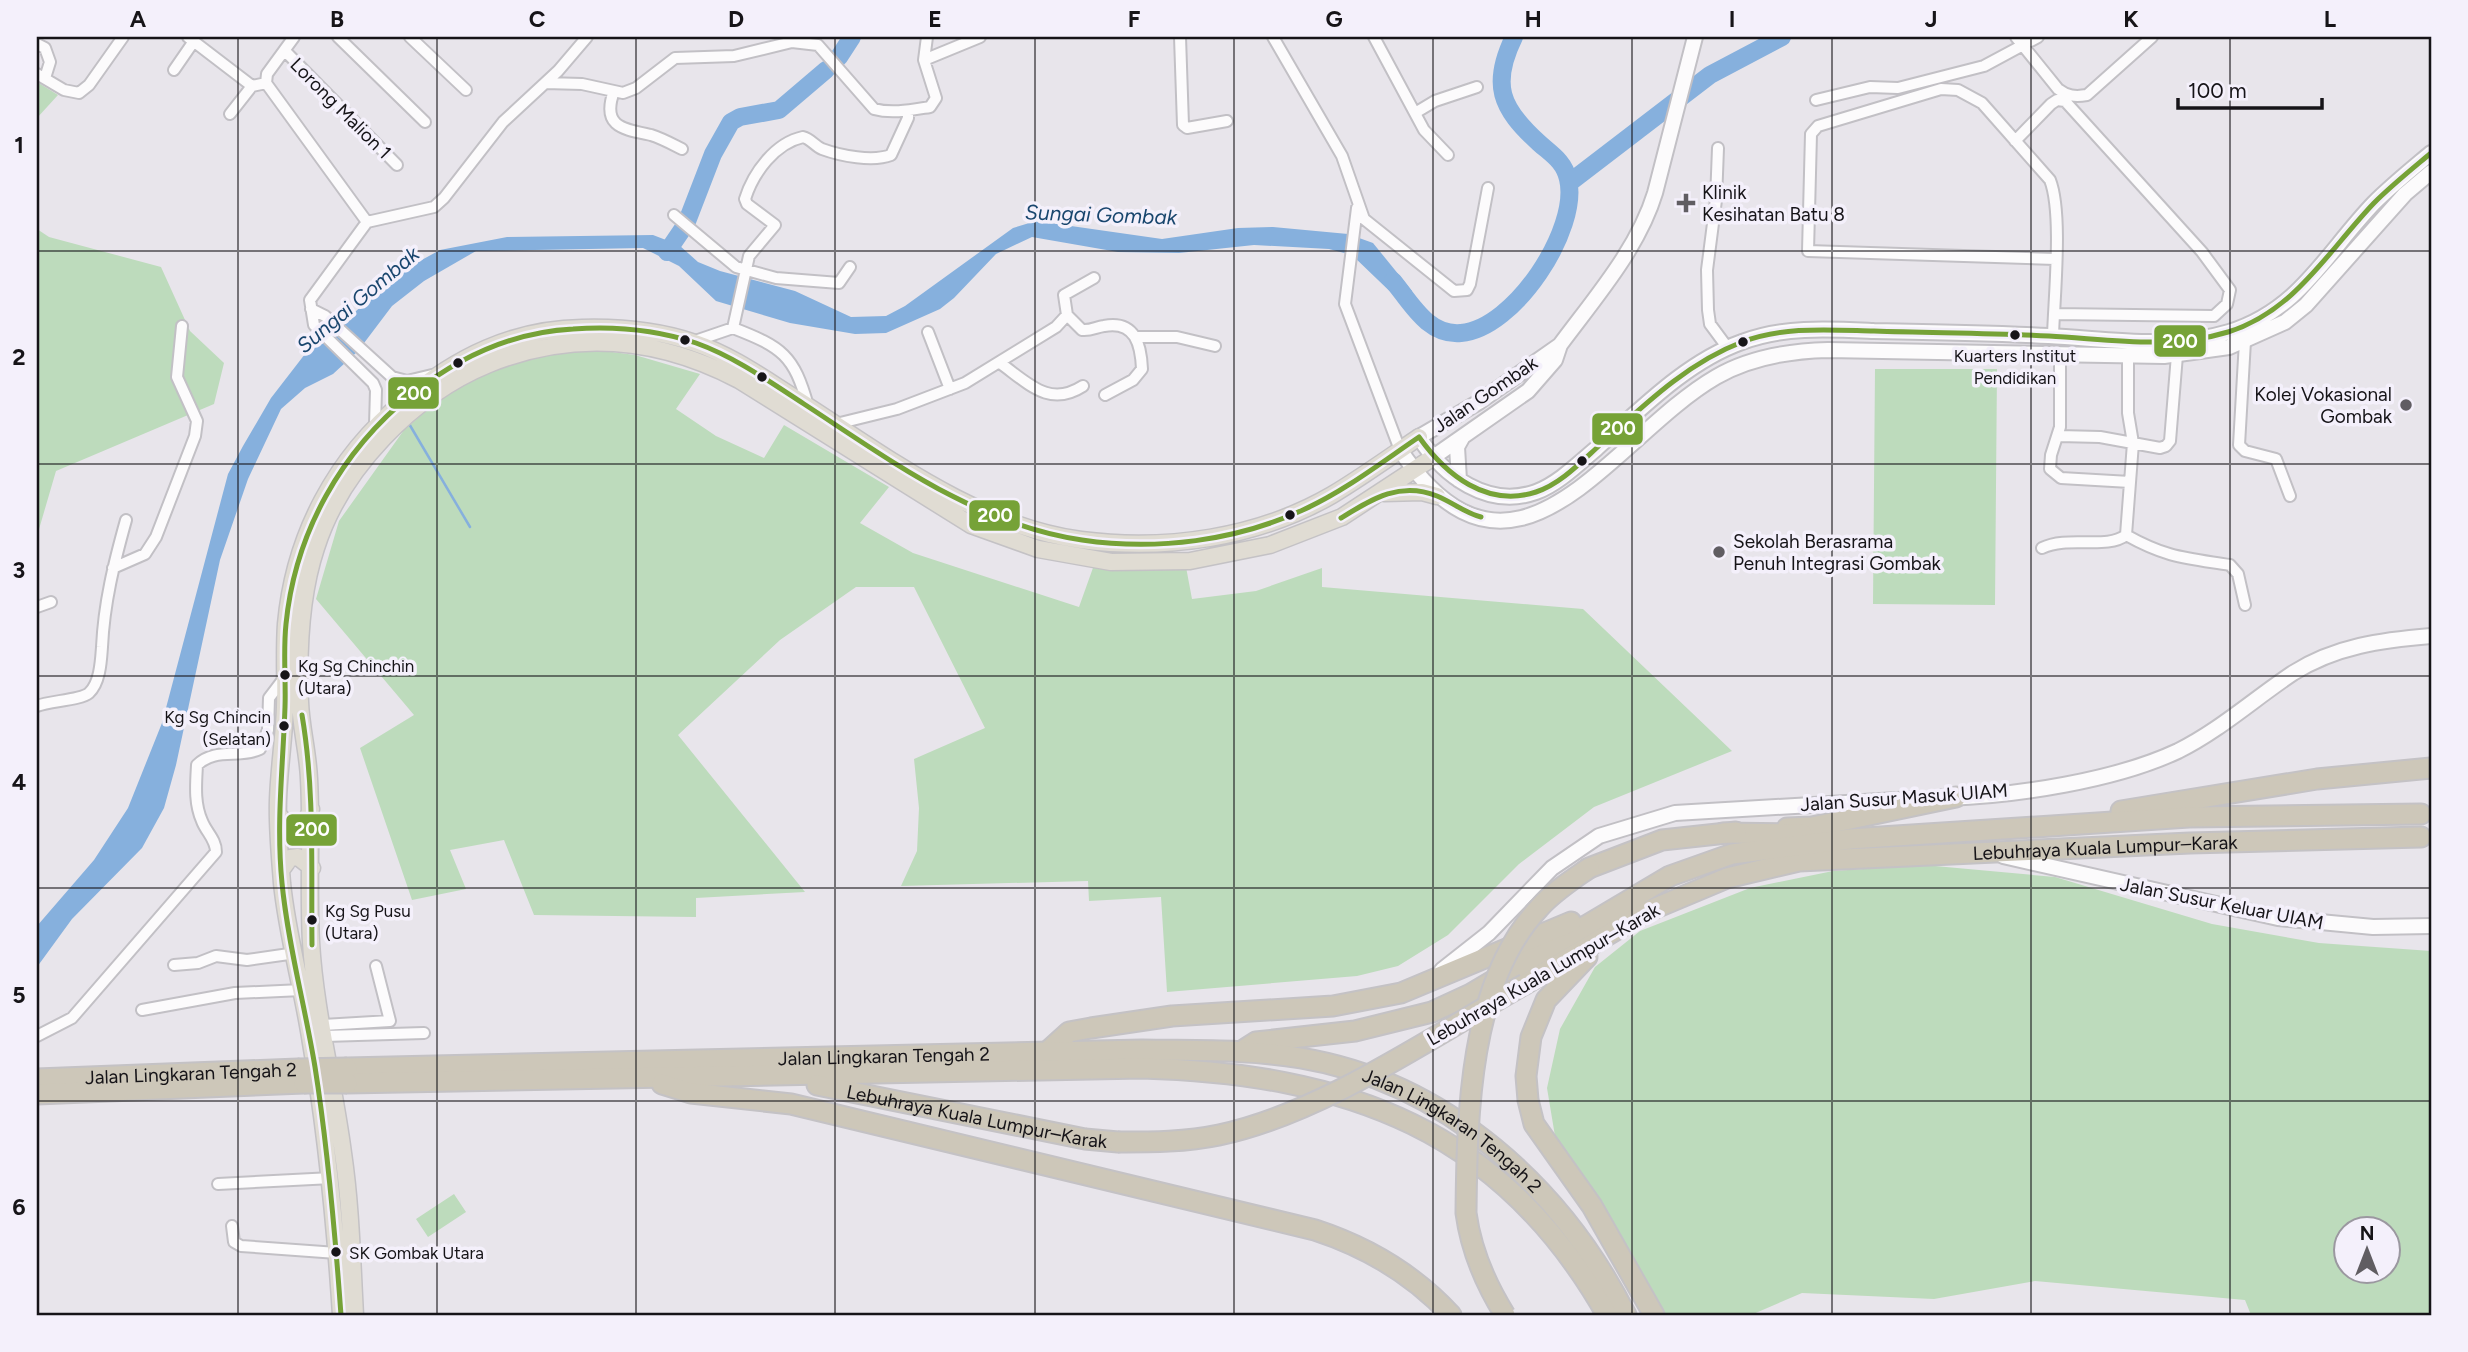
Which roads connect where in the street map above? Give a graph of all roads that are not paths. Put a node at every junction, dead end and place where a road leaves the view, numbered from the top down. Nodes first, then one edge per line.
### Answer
1 (123, 37) edge
2 (294, 37) edge
3 (338, 37) edge
4 (410, 37) edge
5 (587, 37) edge
6 (927, 37) edge
7 (980, 37) edge
8 (1180, 37) edge
9 (1273, 37) edge
10 (1374, 37) edge
11 (1695, 37) edge
12 (2038, 37) edge
13 (2151, 37) edge
14 (191, 39) edge
15 (2020, 42) edge
16 (37, 44) edge
17 (285, 51) junction
18 (924, 60) junction
19 (174, 70) dead end
20 (41, 76) edge
21 (266, 83) junction
22 (545, 83) junction
23 (252, 86) junction
24 (1477, 86) dead end
25 (466, 90) dead end
26 (614, 92) junction
27 (1816, 100) dead end
28 (908, 111) junction
29 (1415, 113) junction
30 (230, 114) dead end
31 (1227, 121) dead end
32 (425, 122) dead end
33 (2015, 141) junction
34 (1718, 148) dead end
35 (682, 149) dead end
36 (2431, 153) edge
37 (1448, 155) dead end
38 (397, 165) dead end
39 (2431, 172) edge
40 (1488, 188) dead end
41 (1357, 208) junction
42 (677, 217) dead end
43 (367, 222) junction
44 (2055, 259) junction
45 (850, 267) dead end
46 (746, 272) junction
47 (1094, 278) dead end
48 (311, 309) junction
49 (2054, 314) junction
50 (1067, 315) junction
51 (182, 326) dead end
52 (733, 328) junction
53 (928, 332) dead end
54 (2053, 336) junction
55 (1138, 337) junction
56 (2245, 341) junction
57 (692, 342) junction
58 (1559, 345) junction
59 (1215, 346) dead end
60 (1727, 347) junction
61 (2060, 354) junction
62 (2177, 355) junction
63 (2128, 356) junction
64 (1000, 363) junction
65 (436, 374) junction
66 (1083, 386) dead end
67 (950, 389) junction
68 (1105, 394) dead end
69 (808, 406) junction
70 (836, 424) junction
71 (375, 425) junction
72 (2059, 436) junction
73 (1419, 438) junction
74 (1462, 438) junction
75 (2133, 443) junction
76 (1400, 450) junction
77 (1432, 458) junction
78 (1414, 471) junction
79 (1459, 480) junction
80 (2130, 482) junction
81 (1379, 494) junction
82 (1437, 496) junction
83 (2290, 496) dead end
84 (126, 520) dead end
85 (2126, 536) junction
86 (2042, 548) dead end
87 (113, 568) junction
88 (51, 602) dead end
89 (2245, 605) dead end
90 (37, 607) edge
91 (2431, 636) edge
92 (285, 677) junction
93 (37, 706) edge
94 (2431, 768) edge
95 (1956, 797) junction
96 (311, 809) junction
97 (278, 814) junction
98 (2421, 814) dead end
99 (2014, 828) junction
100 (1723, 833) junction
101 (2421, 837) dead end
102 (1984, 851) junction
103 (312, 868) junction
104 (282, 869) junction
105 (1670, 876) junction
106 (1646, 912) junction
107 (2431, 926) edge
108 (296, 953) junction
109 (174, 965) dead end
110 (376, 965) dead end
111 (302, 990) junction
112 (1401, 993) junction
113 (142, 1010) dead end
114 (324, 1031) junction
115 (424, 1033) dead end
116 (37, 1036) edge
117 (1048, 1051) junction
118 (1241, 1052) junction
119 (347, 1075) junction
120 (301, 1076) junction
121 (726, 1077) junction
122 (641, 1078) junction
123 (37, 1079) edge
124 (37, 1094) edge
125 (332, 1178) junction
126 (218, 1184) dead end
127 (232, 1226) dead end
128 (337, 1253) junction
129 (341, 1315) edge
130 (355, 1315) edge
131 (1451, 1315) edge
132 (1505, 1315) edge
133 (1607, 1315) edge
134 (1626, 1315) edge
135 (1654, 1315) edge

1 - 20 street
2 - 17 street
3 - 32 street
4 - 25 street
5 - 22 street
6 - 18 street
7 - 18 street
8 - 31 street
9 - 41 street
10 - 29 street
11 - 58 main road, Jalan Gombak
12 - 15 street
13 - 15 street
14 - 19 street
14 - 23 street
15 - 27 street
16 - 20 street
17 - 21 street
17 - 38 street, Lorong Malion 1
18 - 28 street
21 - 23 street
21 - 43 street
22 - 26 street
22 - 43 street
23 - 30 street
24 - 29 street
26 - 28 street
26 - 35 street
28 - 46 street
29 - 37 street
33 - 44 street
33 - 44 street
33 - 49 street
34 - 60 street
36 - 54 main road
39 - 56 main road
40 - 41 street
41 - 76 street
42 - 46 street
43 - 48 street
44 - 49 street
45 - 46 street
46 - 52 street
47 - 50 street
48 - 65 street
48 - 71 street
49 - 54 street
50 - 55 street
50 - 64 street
51 - 87 street
52 - 57 street
52 - 69 street
53 - 67 street
54 - 60 main road
55 - 59 street
55 - 68 street
56 - 62 main road
56 - 83 street
57 - 65 main road, Jalan Gombak
57 - 69 main road, Jalan Gombak
58 - 73 main road, Jalan Gombak
58 - 74 main road, Jalan Gombak
60 - 79 main road
61 - 63 main road
61 - 72 street
61 - 82 main road
62 - 63 main road
62 - 75 street
63 - 75 street
64 - 66 street
64 - 67 street
65 - 71 main road, Jalan Gombak
67 - 70 street
69 - 70 main road, Jalan Gombak
70 - 76 main road, Jalan Gombak
71 - 92 main road, Jalan Gombak
72 - 75 street
72 - 80 street
73 - 76 main road, Jalan Gombak
73 - 77 main road
74 - 77 main road, Jalan Gombak
74 - 79 main road
75 - 80 street
76 - 78 main road
77 - 78 main road, Jalan Gombak
77 - 79 main road
78 - 81 main road, Jalan Gombak
78 - 82 main road
80 - 85 street
81 - 82 main road
81 - 96 main road, Jalan Gombak
84 - 87 street
85 - 86 street
85 - 89 street
87 - 93 street
88 - 90 street
91 - 95 main road, Jalan Susur Masuk UIAM
92 - 97 main road, Jalan Gombak
92 - 116 street
94 - 99 highway
95 - 100 highway
95 - 112 main road, Jalan Susur Masuk UIAM
96 - 97 main road
96 - 103 main road, Jalan Gombak
97 - 104 main road, Jalan Gombak
98 - 99 highway, Lebuhraya Kuala Lumpur–Karak
99 - 100 highway
99 - 105 highway, Lebuhraya Kuala Lumpur–Karak
100 - 132 highway, bridge
101 - 102 highway, Lebuhraya Kuala Lumpur–Karak
102 - 106 highway, Lebuhraya Kuala Lumpur–Karak
102 - 107 main road, Jalan Susur Keluar UIAM
103 - 104 main road
103 - 114 main road, Jalan Gombak
104 - 108 main road, Jalan Gombak
105 - 112 highway
105 - 118 highway, Lebuhraya Kuala Lumpur–Karak
106 - 121 highway, Lebuhraya Kuala Lumpur–Karak, bridge
106 - 135 highway
108 - 109 street
108 - 111 main road, Jalan Gombak
110 - 114 street
111 - 113 street
111 - 125 main road, Jalan Gombak
112 - 117 highway
114 - 115 street
114 - 130 main road, Jalan Gombak
117 - 118 highway, Jalan Lingkaran Tengah 2
117 - 119 highway, Jalan Lingkaran Tengah 2
118 - 134 highway, Jalan Lingkaran Tengah 2
119 - 120 highway, Jalan Lingkaran Tengah 2, bridge
119 - 122 highway, Jalan Lingkaran Tengah 2
120 - 123 highway, Jalan Lingkaran Tengah 2
120 - 124 highway, Jalan Lingkaran Tengah 2
121 - 122 highway, Jalan Lingkaran Tengah 2
121 - 133 highway, Jalan Lingkaran Tengah 2
122 - 131 highway
125 - 126 street
125 - 128 main road, Jalan Gombak
127 - 128 street
128 - 129 main road, Jalan Gombak

